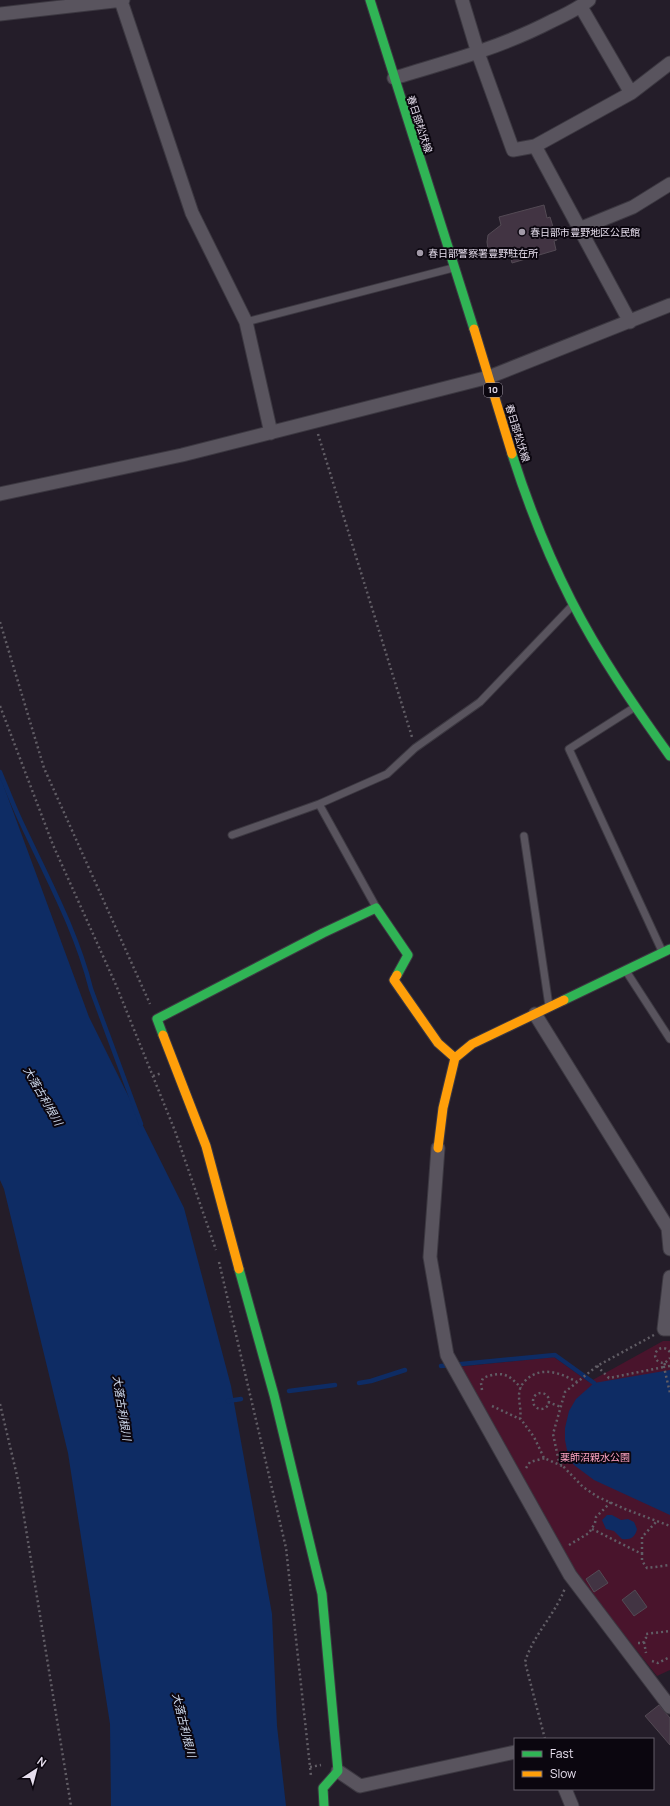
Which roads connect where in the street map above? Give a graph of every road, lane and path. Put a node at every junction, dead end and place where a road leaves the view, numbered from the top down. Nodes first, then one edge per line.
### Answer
1 (122, 0) edge
2 (370, 0) edge
3 (462, 0) edge
4 (585, 3) edge
5 (0, 14) edge
6 (478, 53) junction
7 (670, 63) edge
8 (394, 78) junction
9 (631, 93) junction
10 (535, 146) junction
11 (670, 184) edge
12 (579, 230) junction
13 (455, 267) junction
14 (670, 305) edge
15 (246, 322) junction
16 (630, 322) junction
17 (489, 377) junction
18 (314, 422) junction
19 (271, 433) junction
20 (0, 494) edge
21 (574, 604) junction
22 (0, 622) edge
23 (0, 706) edge
24 (635, 707) junction
25 (415, 748) junction
26 (670, 756) edge
27 (319, 804) junction
28 (232, 835) dead end
29 (524, 836) dead end
30 (376, 908) junction
31 (667, 951) edge
32 (626, 971) junction
33 (549, 1007) junction
34 (535, 1014) junction
35 (157, 1019) junction
36 (670, 1039) edge
37 (455, 1058) junction
38 (438, 1148) joint
39 (666, 1219) edge
40 (670, 1249) edge
41 (217, 1253) dead end
42 (219, 1261) dead end
43 (670, 1278) edge
44 (667, 1329) edge
45 (670, 1352) edge
46 (670, 1358) edge
47 (665, 1363) junction
48 (597, 1366) junction
49 (670, 1366) edge
50 (664, 1367) junction
51 (577, 1382) junction
52 (521, 1388) junction
53 (670, 1393) edge
54 (485, 1395) dead end
55 (548, 1402) junction
56 (0, 1404) edge
57 (490, 1404) dead end
58 (560, 1406) junction
59 (521, 1419) junction
60 (545, 1458) junction
61 (564, 1466) junction
62 (524, 1494) junction
63 (611, 1502) junction
64 (656, 1522) junction
65 (670, 1526) edge
66 (592, 1529) junction
67 (568, 1546) dead end
68 (642, 1554) junction
69 (670, 1565) edge
70 (570, 1575) junction
71 (670, 1631) edge
72 (620, 1642) junction
73 (644, 1642) junction
74 (670, 1657) edge
75 (670, 1707) edge
76 (545, 1738) edge
77 (514, 1752) edge
78 (338, 1771) junction
79 (312, 1781) dead end
80 (565, 1790) edge
81 (71, 1806) edge
82 (324, 1806) edge
83 (572, 1806) edge

1 - 5 street
1 - 15 street
2 - 8 street, 春日部松伏線 / 10
3 - 6 street
4 - 6 street
4 - 9 street
6 - 8 street
6 - 10 street
7 - 9 street
8 - 13 street, 春日部松伏線 / 10
9 - 10 street
10 - 12 street
11 - 12 street
12 - 16 street
13 - 15 lane
13 - 17 street, 春日部松伏線 / 10
14 - 16 street
15 - 19 street
16 - 17 street
17 - 18 street
17 - 21 street, 春日部松伏線 / 10
18 - 19 street
18 - 25 path
19 - 20 street
21 - 24 street, 春日部松伏線 / 10
21 - 25 lane
22 - 35 path
23 - 41 path
24 - 26 street, 春日部松伏線 / 10
24 - 31 lane
25 - 27 lane
27 - 28 lane
27 - 30 lane
29 - 33 lane
30 - 35 street
30 - 37 street
31 - 32 street
32 - 33 street
32 - 36 lane
33 - 34 street
34 - 37 street
34 - 39 street
35 - 78 street
37 - 38 street
38 - 62 street
39 - 40 street
42 - 79 path
43 - 44 street
44 - 48 path
45 - 47 path
46 - 47 path
47 - 50 path
48 - 50 path
48 - 51 path
49 - 50 path
50 - 53 path
51 - 52 path
51 - 58 path
52 - 54 path
52 - 59 path
55 - 55 path
55 - 58 path
56 - 81 path
57 - 59 path
58 - 61 path
59 - 60 path
60 - 61 path
60 - 62 path
61 - 63 path
62 - 70 street
63 - 64 path
63 - 66 path
64 - 65 path
64 - 68 path
66 - 67 path
66 - 68 path
68 - 69 path
70 - 72 street
70 - 76 path
71 - 73 path
72 - 73 path
72 - 75 street
73 - 74 path
77 - 78 street
78 - 82 street
80 - 83 street

